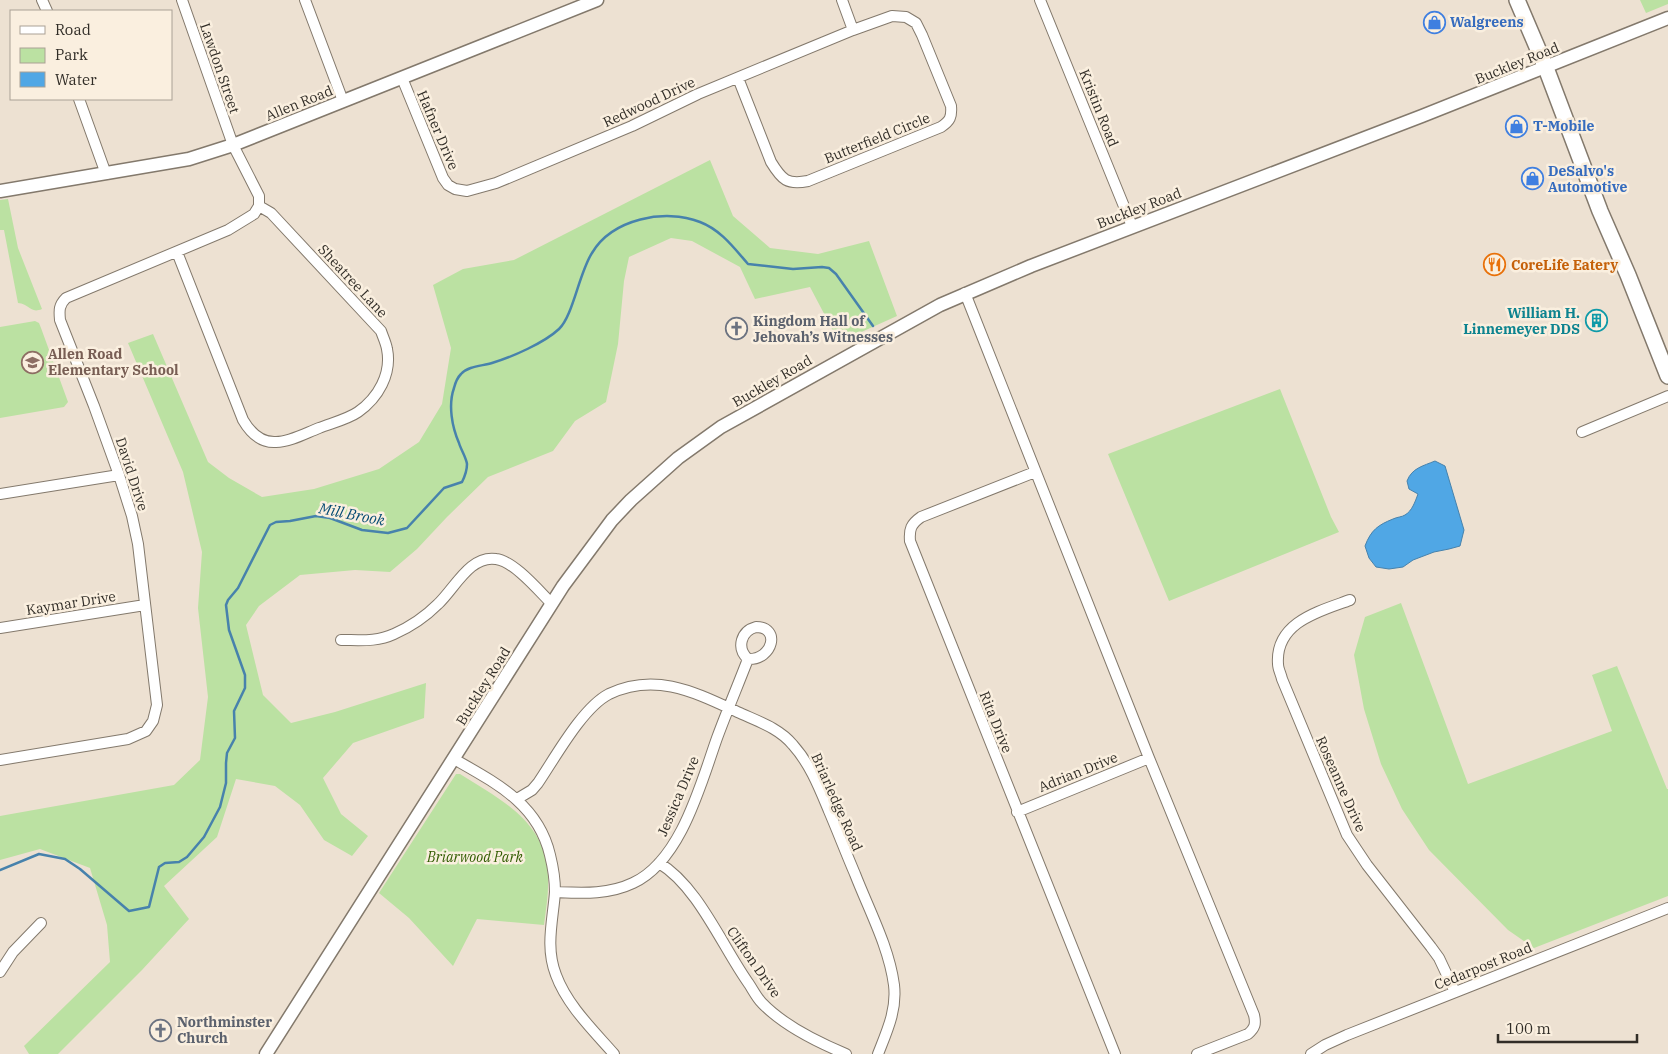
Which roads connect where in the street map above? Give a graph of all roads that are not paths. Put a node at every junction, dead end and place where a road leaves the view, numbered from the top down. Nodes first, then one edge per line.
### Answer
1 (182, 0) edge
2 (305, 0) edge
3 (597, 0) edge
4 (842, 0) edge
5 (1040, 0) edge
6 (1517, 0) edge
7 (1668, 18) edge
8 (853, 30) junction
9 (1546, 68) junction
10 (402, 78) junction
11 (738, 78) junction
12 (79, 100) edge
13 (343, 101) junction
14 (233, 145) junction
15 (106, 174) junction
16 (454, 189) joint
17 (0, 191) edge
18 (258, 206) junction
19 (1132, 226) junction
20 (177, 252) junction
21 (965, 293) junction
22 (1668, 376) edge
23 (1668, 396) edge
24 (1582, 432) dead end
25 (1035, 472) junction
26 (119, 476) junction
27 (0, 494) edge
28 (1350, 600) dead end
29 (552, 604) junction
30 (146, 605) junction
31 (0, 628) edge
32 (341, 640) dead end
33 (748, 659) dead end
34 (728, 708) junction
35 (1149, 758) junction
36 (454, 759) junction
37 (0, 760) edge
38 (517, 799) junction
39 (1017, 812) junction
40 (659, 863) junction
41 (554, 892) junction
42 (1668, 908) edge
43 (41, 924) dead end
44 (0, 972) edge
45 (1455, 992) junction
46 (266, 1054) edge
47 (614, 1054) edge
48 (846, 1054) edge
49 (878, 1054) edge
50 (1114, 1054) edge
51 (1197, 1054) edge
52 (1311, 1054) edge

1 - 14 street, Lawdon Street
2 - 13 street
3 - 10 street, Allen Road
4 - 8 street
5 - 19 street, Kristin Road
6 - 9 main road
7 - 9 street, Buckley Road
8 - 11 street, Redwood Drive
8 - 11 street, Butterfield Circle
9 - 19 street, Buckley Road
9 - 22 main road
10 - 13 street, Allen Road
10 - 16 street, Hafner Drive
11 - 16 street, Redwood Drive
12 - 15 street
13 - 14 street, Allen Road
14 - 15 street, Allen Road
14 - 18 street
15 - 17 street, Allen Road
18 - 20 street, David Drive
18 - 20 street, Sheatree Lane
19 - 21 street, Buckley Road
20 - 26 street, David Drive
21 - 25 street
21 - 29 street, Buckley Road
23 - 24 street
25 - 35 street
25 - 39 street, Rita Drive
26 - 27 street
26 - 30 street, David Drive
28 - 45 street, Roseanne Drive
29 - 32 street
29 - 36 street, Buckley Road
30 - 31 street, Kaymar Drive
30 - 37 street, David Drive
33 - 34 street, Jessica Drive
34 - 38 street, Briarledge Road
34 - 40 street, Jessica Drive
34 - 49 street, Briarledge Road
35 - 39 street, Adrian Drive
35 - 51 street
36 - 38 street
36 - 46 street, Buckley Road
38 - 41 street
39 - 50 street, Rita Drive
40 - 41 street, Jessica Drive
40 - 48 street, Clifton Drive
41 - 47 street
42 - 45 street, Cedarpost Road
43 - 44 street
45 - 52 street, Cedarpost Road

